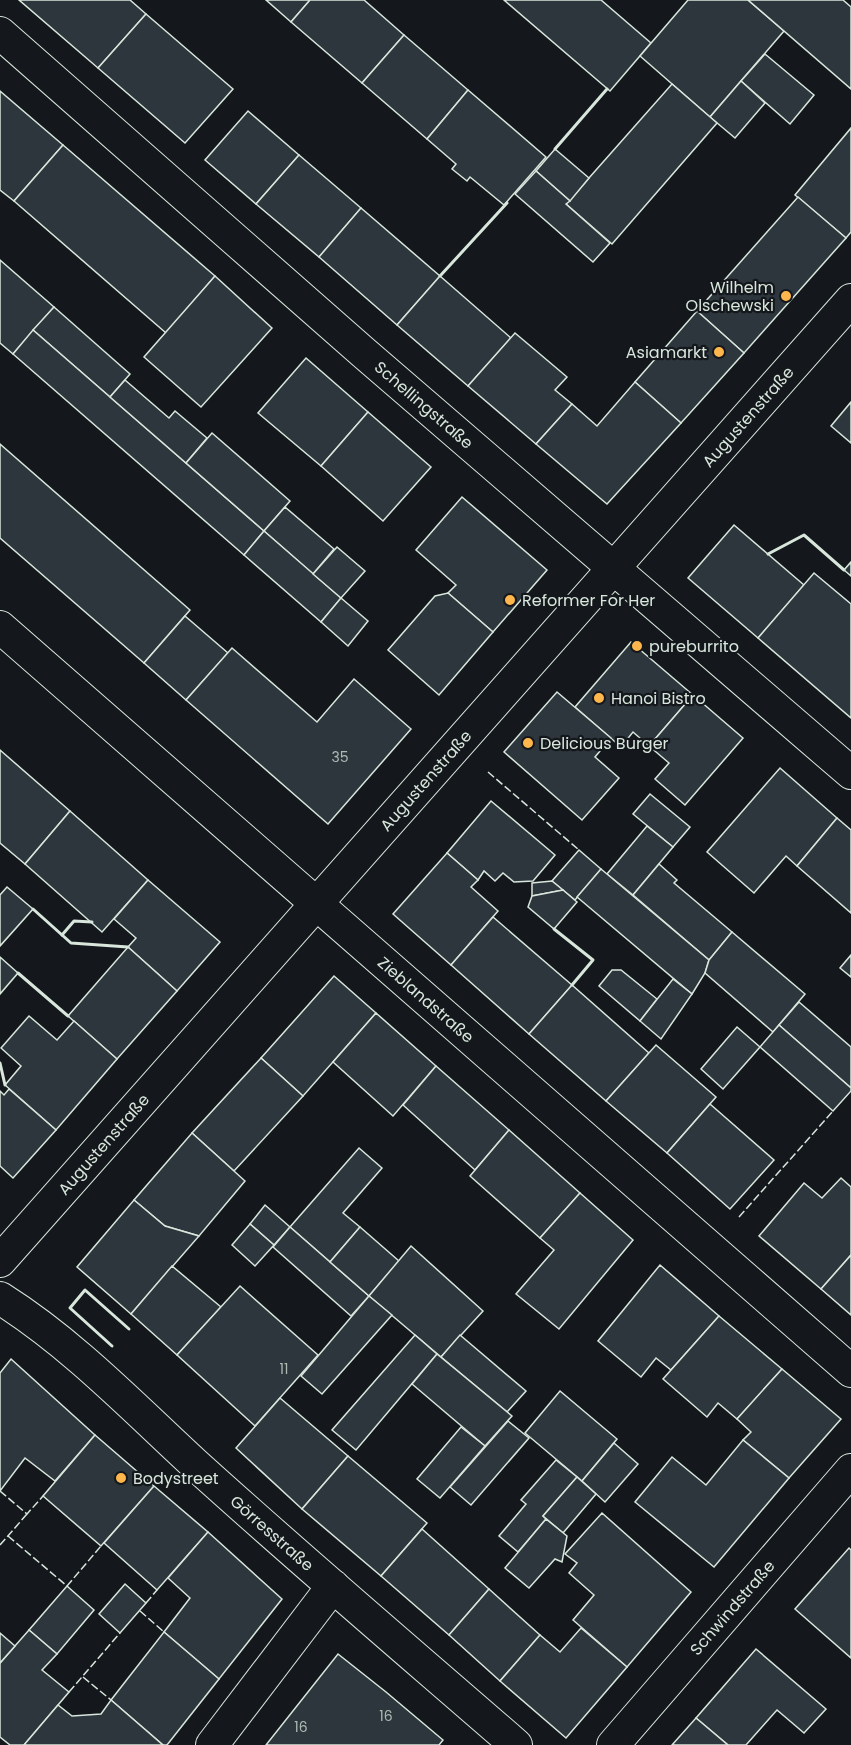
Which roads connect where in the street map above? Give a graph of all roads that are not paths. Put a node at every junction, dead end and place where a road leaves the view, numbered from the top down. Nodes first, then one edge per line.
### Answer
1 (0, 33) edge
2 (851, 300) edge
3 (614, 567) junction
4 (0, 627) edge
5 (851, 773) edge
6 (317, 904) junction
7 (0, 1261) edge
8 (0, 1298) edge
9 (851, 1371) edge
10 (851, 1470) edge
11 (333, 1586) junction
12 (212, 1745) edge
13 (516, 1745) edge
14 (613, 1745) edge

1 - 3 street, Schellingstraße
2 - 3 street, Augustenstraße
3 - 5 street, Schellingstraße
3 - 6 street, Augustenstraße
4 - 6 street, Zieblandstraße
6 - 7 street, Augustenstraße
6 - 9 street, Zieblandstraße
8 - 11 street, Görresstraße
10 - 14 street, Schwindstraße
11 - 12 street
11 - 13 street, Görresstraße

